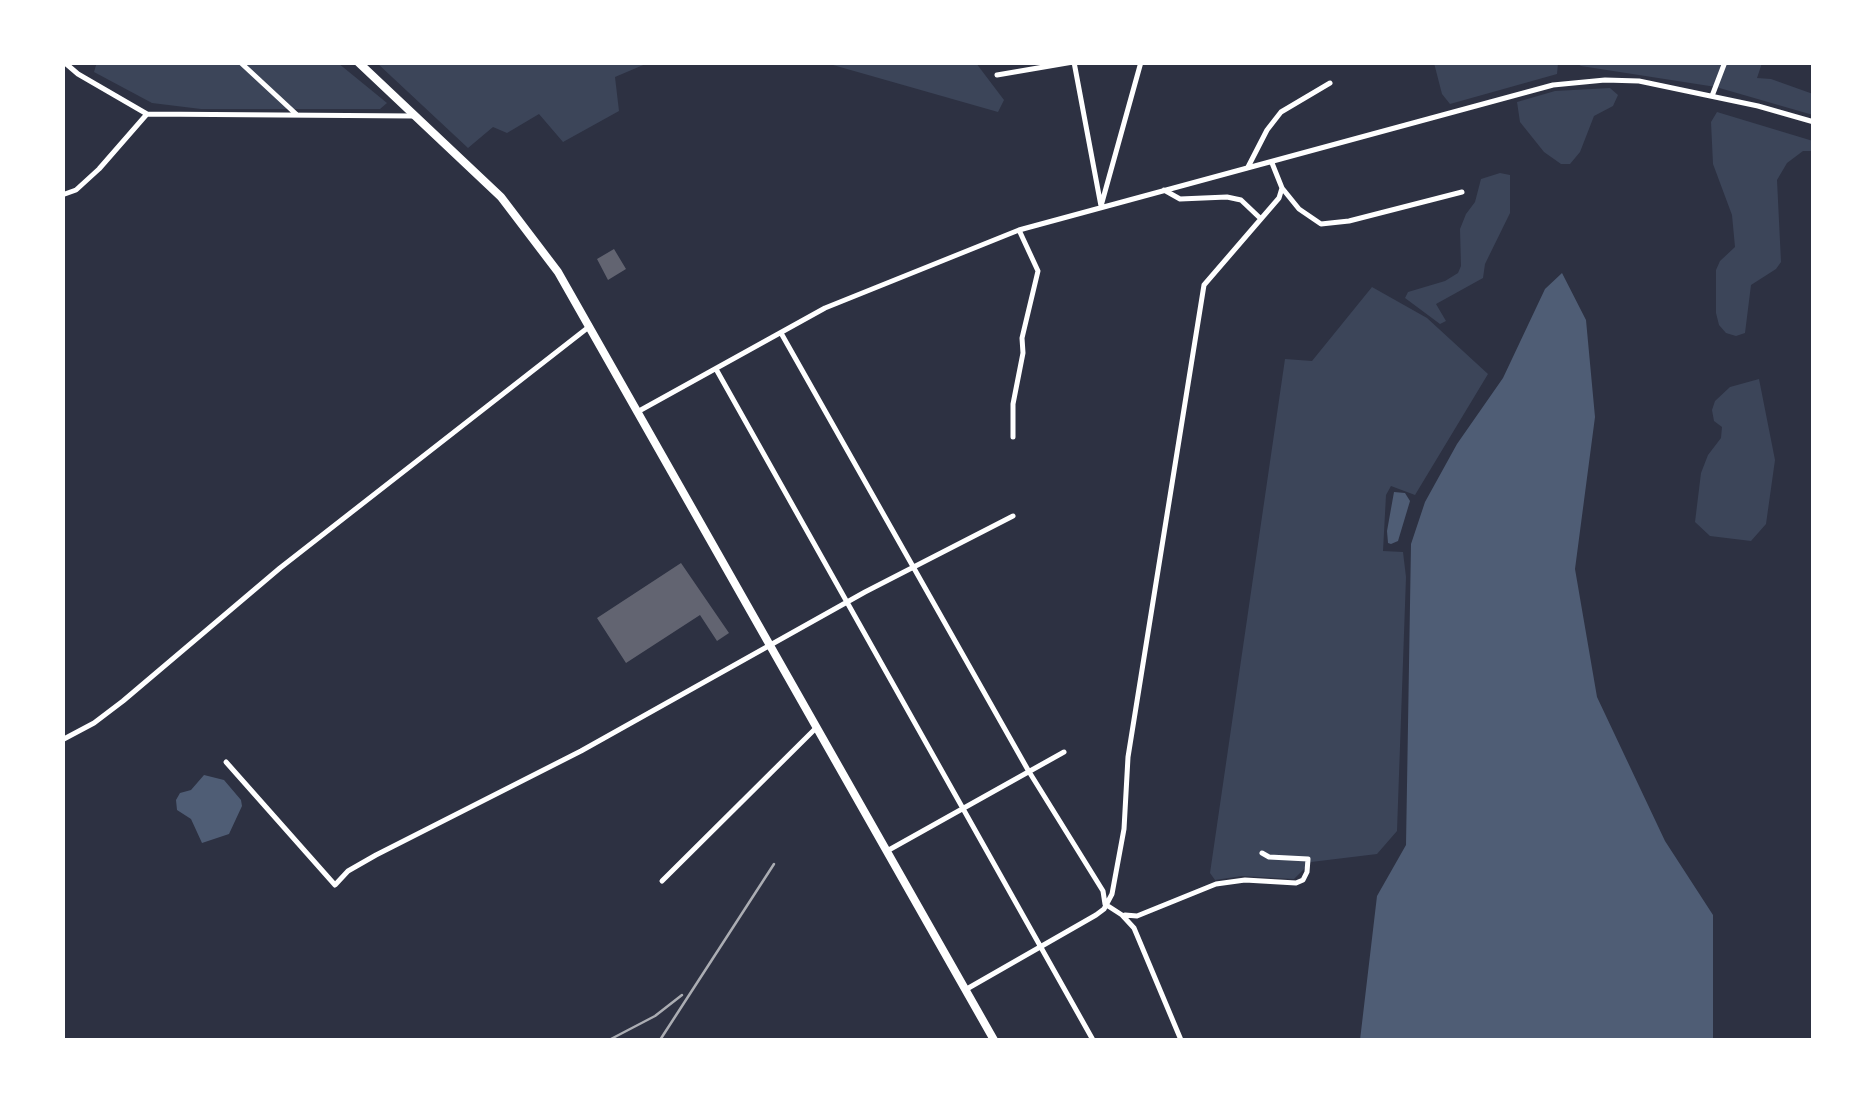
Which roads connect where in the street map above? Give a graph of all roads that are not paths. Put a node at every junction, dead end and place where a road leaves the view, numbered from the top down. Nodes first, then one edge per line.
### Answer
1 (64, 62) edge
2 (240, 62) edge
3 (358, 62) edge
4 (1073, 62) edge
5 (1141, 62) edge
6 (1725, 62) edge
7 (998, 75) dead end
8 (1330, 82) dead end
9 (1712, 96) junction
10 (147, 114) junction
11 (298, 116) junction
12 (416, 116) junction
13 (1814, 122) edge
14 (1272, 162) junction
15 (1247, 168) junction
16 (1282, 188) junction
17 (1164, 190) junction
18 (1462, 192) dead end
19 (62, 195) edge
20 (1101, 206) junction
21 (1262, 220) junction
22 (1019, 230) junction
23 (590, 326) junction
24 (782, 332) junction
25 (716, 369) junction
26 (639, 411) junction
27 (1013, 437) dead end
28 (1013, 516) dead end
29 (913, 567) junction
30 (848, 601) junction
31 (770, 644) junction
32 (817, 727) junction
33 (62, 740) edge
34 (1064, 752) dead end
35 (226, 762) dead end
36 (1028, 770) junction
37 (960, 807) junction
38 (888, 851) junction
39 (1262, 853) dead end
40 (662, 882) dead end
41 (1105, 904) junction
42 (1122, 914) junction
43 (1040, 947) junction
44 (965, 990) junction
45 (994, 1040) edge
46 (1092, 1040) edge
47 (1181, 1040) edge

1 - 10 street
2 - 11 street
3 - 12 main road
4 - 7 street
4 - 20 street
5 - 20 street
6 - 9 street
8 - 15 street
9 - 13 street
9 - 14 street
10 - 11 street
10 - 19 street
11 - 12 street
12 - 23 main road
14 - 15 street
14 - 16 street
15 - 17 street
16 - 18 street
16 - 21 street
17 - 20 street
17 - 21 street
20 - 22 street
21 - 41 street
22 - 24 street
22 - 27 street
23 - 26 main road
23 - 33 street
24 - 25 street
24 - 29 street
25 - 26 street
25 - 30 street
26 - 31 main road
28 - 29 street
29 - 30 street
29 - 36 street
30 - 31 street
30 - 37 street
31 - 32 main road
31 - 35 street
32 - 38 main road
32 - 40 street
34 - 36 street
36 - 37 street
36 - 41 street
37 - 38 street
37 - 43 street
38 - 44 main road
39 - 42 street
41 - 42 street
41 - 43 street
42 - 47 street
43 - 44 street
43 - 46 street
44 - 45 main road

